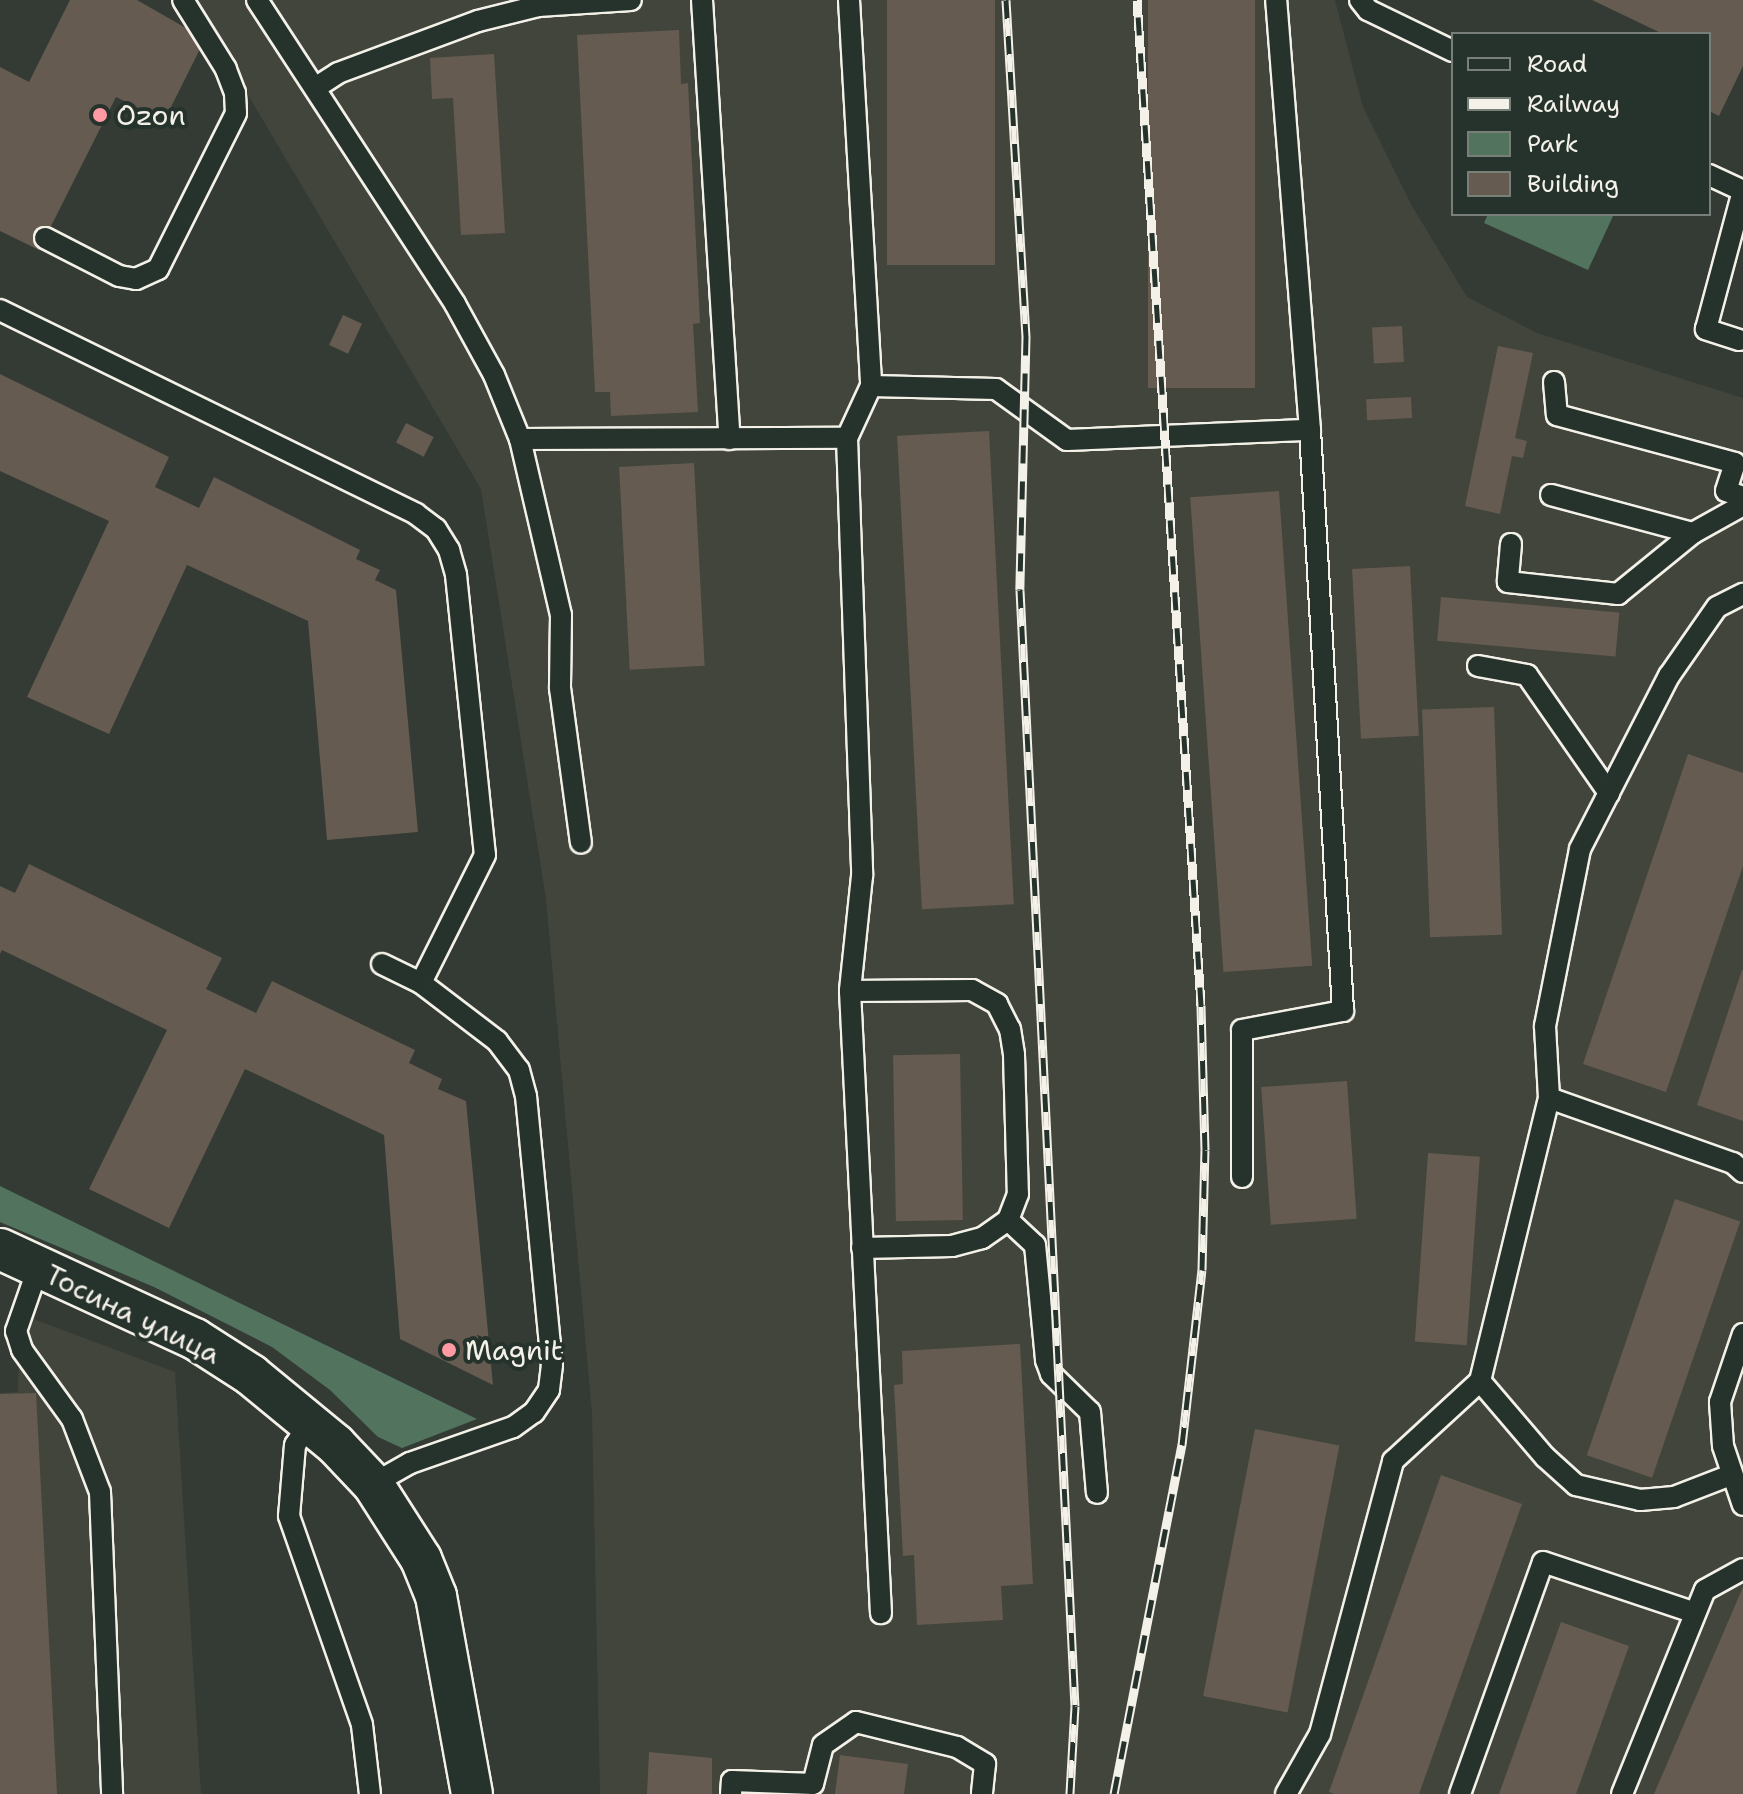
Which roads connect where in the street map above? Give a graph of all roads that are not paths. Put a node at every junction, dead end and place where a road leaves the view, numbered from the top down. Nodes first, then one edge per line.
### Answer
1 (183, 0) edge
2 (257, 0) edge
3 (631, 0) edge
4 (702, 0) edge
5 (849, 0) edge
6 (1276, 0) edge
7 (1360, 0) edge
8 (535, 3) edge
9 (1451, 50) edge
10 (315, 88) junction
11 (1711, 176) edge
12 (1743, 191) edge
13 (45, 238) dead end
14 (0, 310) edge
15 (1739, 340) dead end
16 (1554, 382) dead end
17 (871, 386) junction
18 (1310, 430) junction
19 (847, 438) junction
20 (520, 439) junction
21 (730, 439) junction
22 (1551, 495) dead end
23 (1743, 497) edge
24 (1743, 505) edge
25 (1693, 533) junction
26 (1511, 544) dead end
27 (1743, 594) edge
28 (1478, 666) dead end
29 (1609, 793) junction
30 (581, 843) dead end
31 (382, 964) dead end
32 (421, 983) junction
33 (850, 991) junction
34 (1549, 1098) junction
35 (1743, 1172) edge
36 (1242, 1177) dead end
37 (1008, 1220) junction
38 (862, 1248) junction
39 (0, 1249) edge
40 (38, 1268) junction
41 (1743, 1334) edge
42 (1480, 1381) junction
43 (309, 1423) junction
44 (1731, 1475) junction
45 (373, 1484) junction
46 (1097, 1493) dead end
47 (1743, 1505) edge
48 (1743, 1569) edge
49 (881, 1613) dead end
50 (1695, 1613) junction
51 (112, 1794) edge
52 (370, 1794) edge
53 (472, 1794) edge
54 (731, 1794) edge
55 (982, 1794) edge
56 (1286, 1794) edge
57 (1460, 1794) edge
58 (1622, 1794) edge

1 - 13 lane
2 - 10 lane
3 - 8 lane
4 - 21 lane
5 - 17 lane
6 - 18 lane
7 - 9 lane
8 - 10 lane
10 - 20 lane
11 - 12 lane
12 - 15 lane
14 - 32 lane
16 - 23 lane
17 - 18 lane
17 - 19 lane
18 - 36 lane
19 - 21 lane
19 - 33 lane
20 - 21 lane
20 - 30 lane
22 - 25 lane
24 - 25 lane
25 - 26 lane
27 - 29 lane
28 - 29 lane
29 - 34 lane
31 - 32 lane
32 - 45 lane
33 - 37 lane
33 - 38 lane
34 - 35 lane
34 - 42 lane
37 - 38 lane
37 - 46 lane
38 - 49 lane
39 - 40 street, Тосина улица
40 - 43 street, Тосина улица
40 - 51 lane
41 - 44 lane
42 - 44 lane
42 - 56 lane
43 - 45 street, Тосина улица
43 - 52 lane
44 - 47 lane
45 - 53 street, Тосина улица
48 - 50 lane
50 - 57 lane
50 - 58 lane
54 - 55 lane

